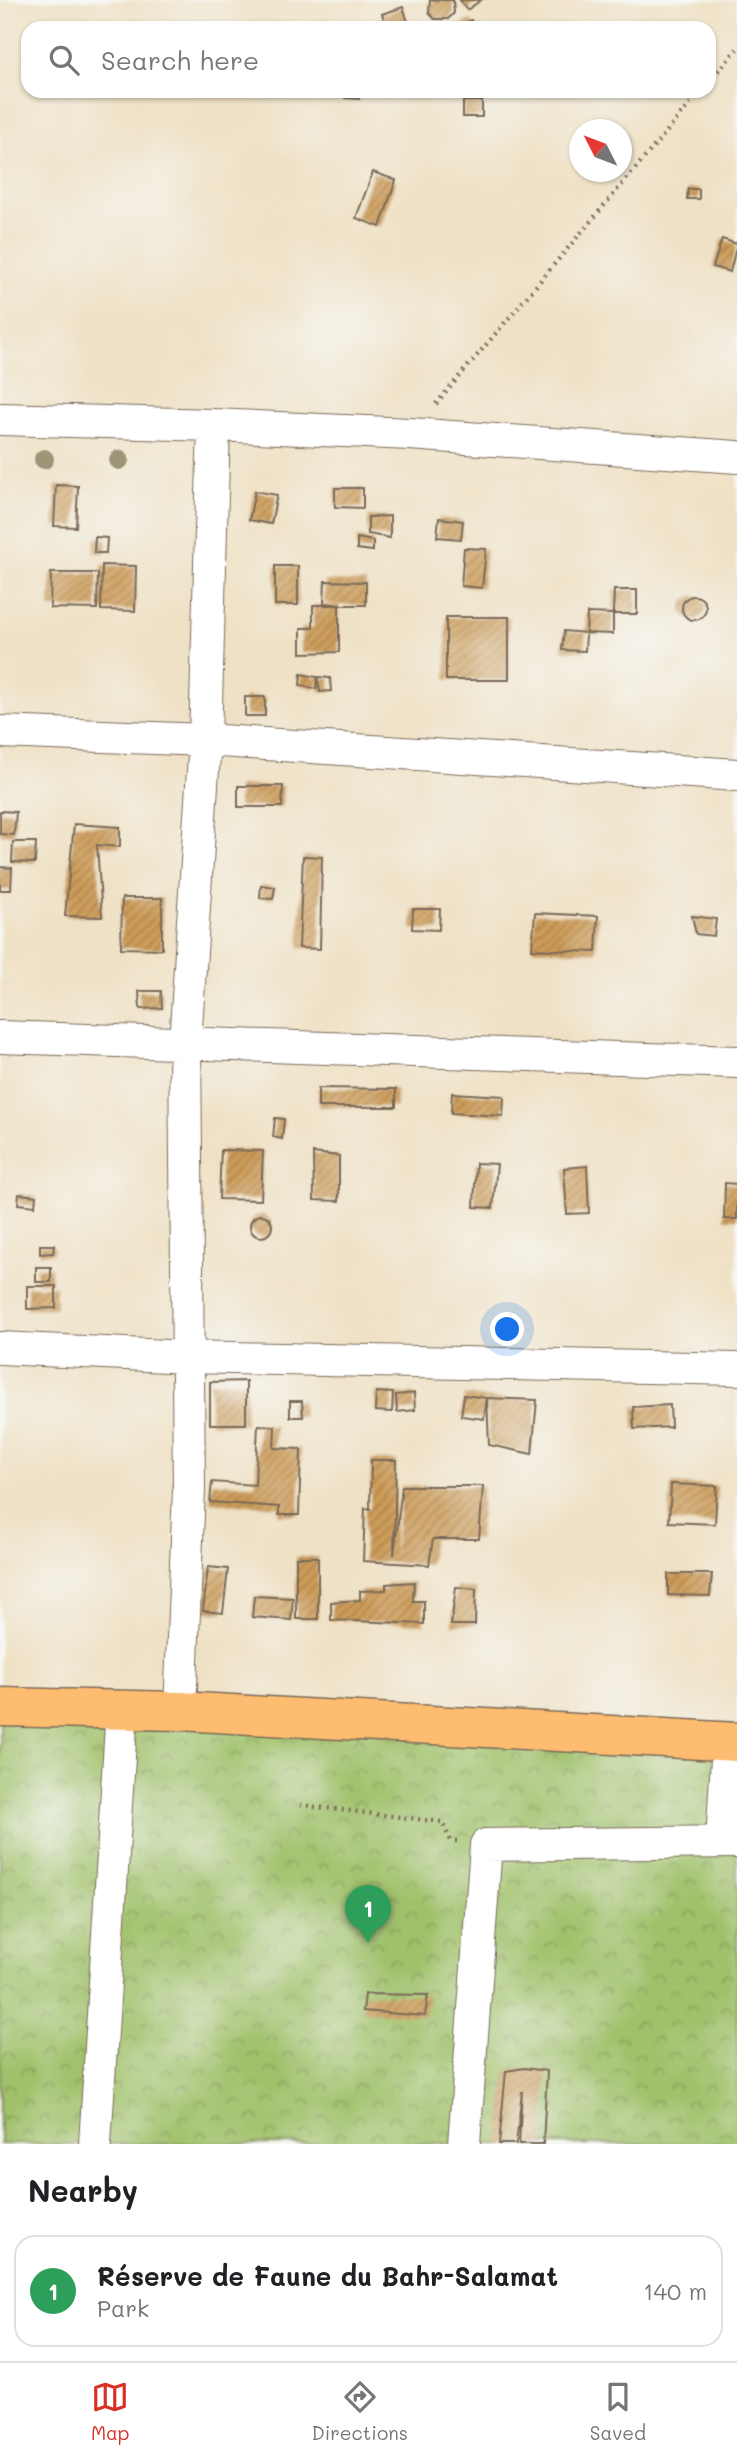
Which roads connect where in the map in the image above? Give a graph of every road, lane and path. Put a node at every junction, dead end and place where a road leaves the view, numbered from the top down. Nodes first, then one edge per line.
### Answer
1 (737, 50) edge
2 (716, 74) edge
3 (695, 98) edge
4 (0, 419) edge
5 (214, 425) junction
6 (410, 434) junction
7 (737, 457) edge
8 (0, 732) edge
9 (205, 740) junction
10 (737, 775) edge
11 (0, 1037) edge
12 (185, 1043) junction
13 (737, 1062) edge
14 (0, 1348) edge
15 (188, 1357) junction
16 (737, 1369) edge
17 (0, 1707) edge
18 (122, 1709) junction
19 (180, 1711) junction
20 (732, 1742) edge
21 (300, 1805) dead end
22 (729, 1842) edge
23 (486, 1845) junction
24 (94, 2144) edge
25 (464, 2144) edge

1 - 2 path
3 - 6 path
4 - 5 street
5 - 6 street
5 - 9 street
6 - 7 street
8 - 9 street
9 - 10 street
9 - 12 street
11 - 12 street
12 - 13 street
12 - 15 street
14 - 15 street
15 - 16 street
15 - 19 street
17 - 18 main road
18 - 19 main road
18 - 24 street
19 - 20 main road
20 - 22 street
21 - 23 path
22 - 23 street
23 - 25 street

